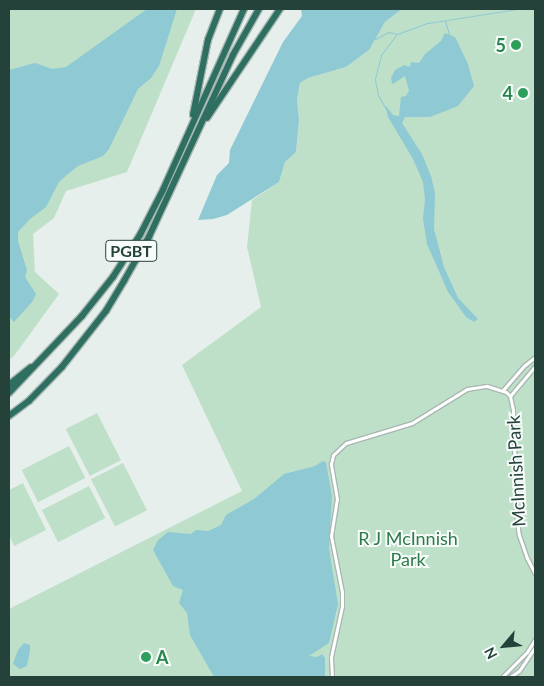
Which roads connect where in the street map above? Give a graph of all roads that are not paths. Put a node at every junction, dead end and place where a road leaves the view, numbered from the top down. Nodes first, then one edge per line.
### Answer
1 (220, 9) edge
2 (244, 9) edge
3 (259, 9) edge
4 (280, 9) edge
5 (188, 132) junction
6 (195, 137) junction
7 (48, 353) junction
8 (535, 357) edge
9 (535, 366) edge
10 (9, 385) edge
11 (503, 390) junction
12 (9, 393) edge
13 (510, 396) junction
14 (29, 401) junction
15 (9, 416) edge
16 (9, 422) edge
17 (535, 574) edge
18 (535, 639) edge
19 (535, 647) edge
20 (332, 677) edge
21 (502, 677) edge
22 (510, 677) edge

1 - 5 highway
2 - 5 highway, PGBT
3 - 6 highway, PGBT
4 - 6 highway
5 - 7 highway, PGBT
6 - 14 highway, PGBT
7 - 10 highway
7 - 12 highway, PGBT
8 - 11 street
9 - 13 street
11 - 13 street
11 - 20 street
13 - 17 street, McInnish Park
14 - 15 highway, PGBT
14 - 16 highway
18 - 21 street
19 - 22 street

